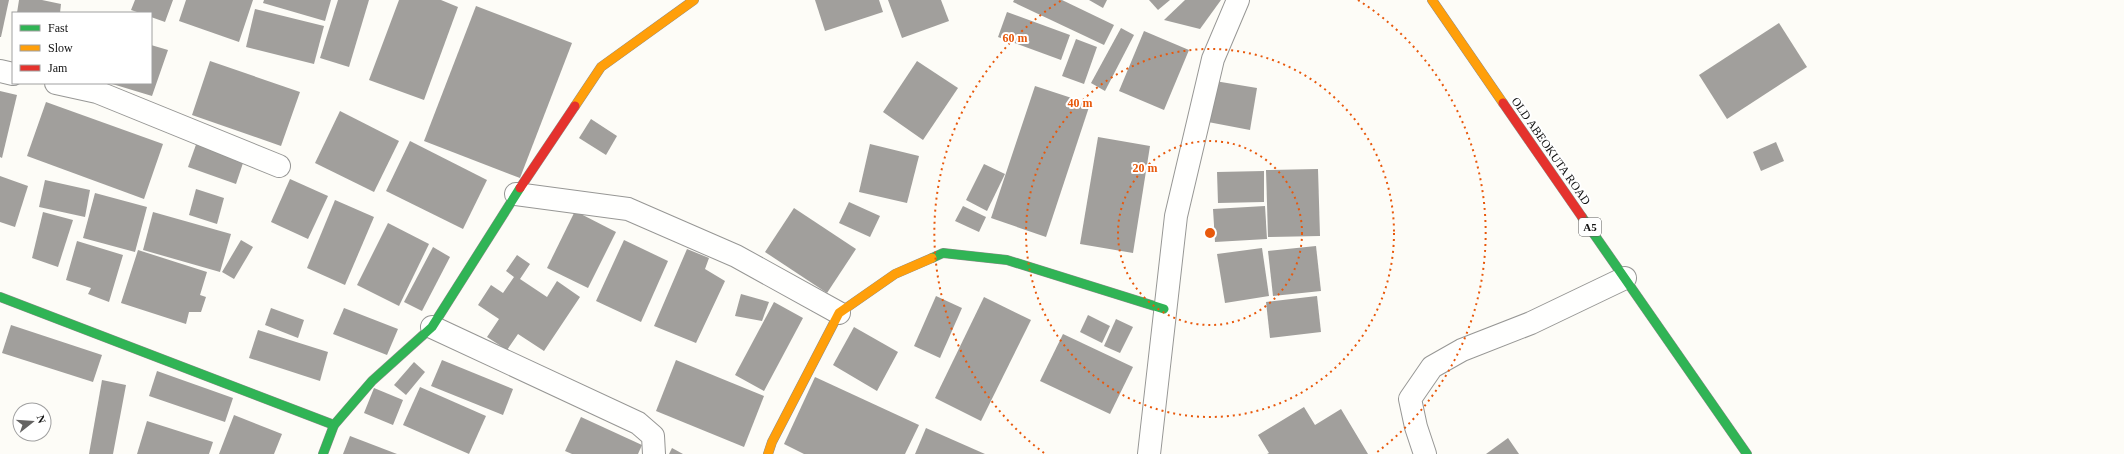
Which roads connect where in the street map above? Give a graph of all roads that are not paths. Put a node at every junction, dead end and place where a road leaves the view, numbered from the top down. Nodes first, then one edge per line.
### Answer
1 (694, 0) edge
2 (1238, 0) edge
3 (1432, 0) edge
4 (0, 71) edge
5 (12, 74) edge
6 (61, 84) edge
7 (279, 166) dead end
8 (516, 194) junction
9 (1625, 278) junction
10 (0, 297) edge
11 (1164, 309) junction
12 (840, 312) junction
13 (432, 327) junction
14 (334, 425) junction
15 (323, 454) edge
16 (654, 454) edge
17 (768, 454) edge
18 (1150, 454) edge
19 (1425, 454) edge
20 (1747, 454) edge

1 - 8 main road
2 - 11 street
3 - 9 main road, OLD ABEOKUTA ROAD / A5
4 - 5 street
6 - 7 street
8 - 12 street
8 - 13 main road
9 - 19 street
9 - 20 main road, OLD ABEOKUTA ROAD / A5
10 - 14 main road
11 - 12 main road
11 - 18 street
12 - 17 main road
13 - 14 main road
13 - 16 street
14 - 15 main road

